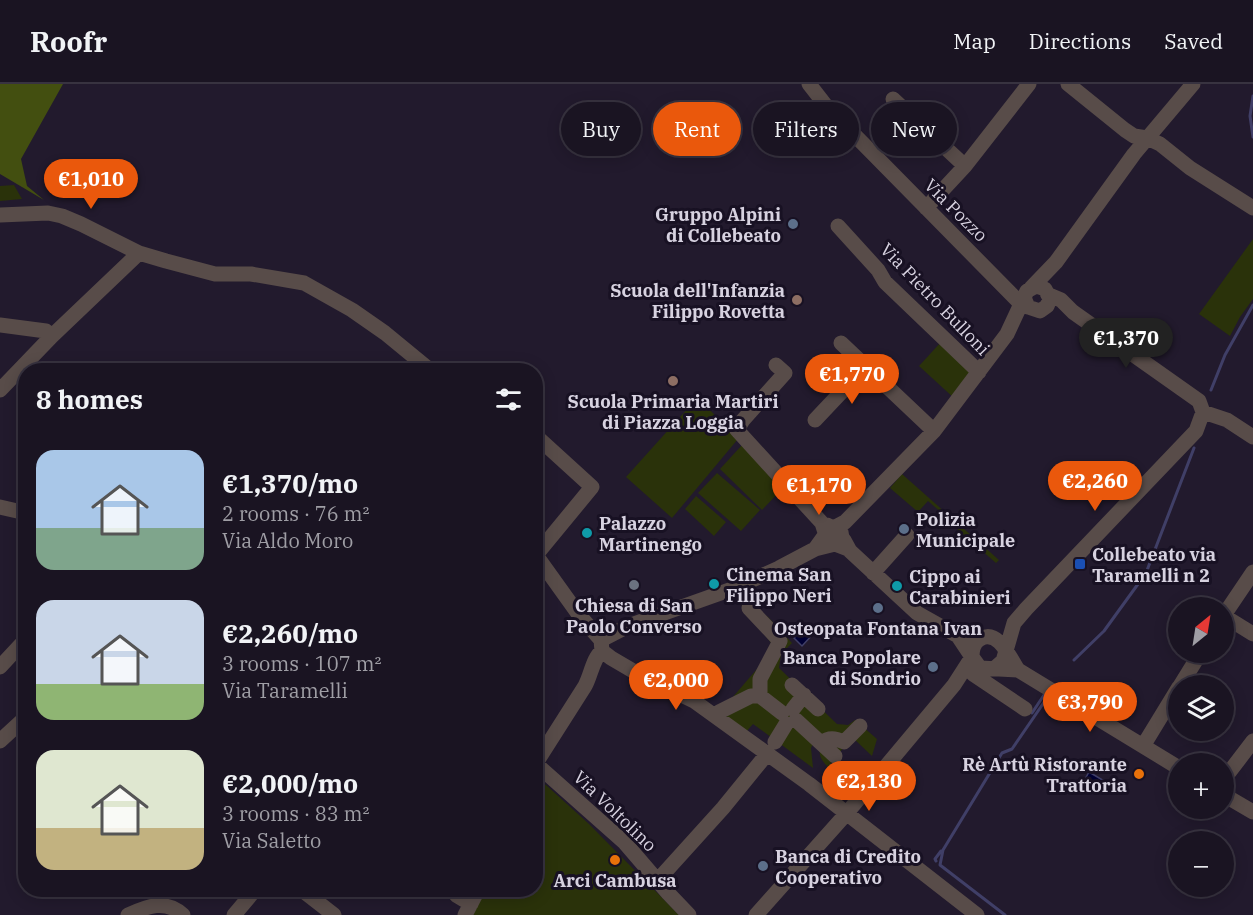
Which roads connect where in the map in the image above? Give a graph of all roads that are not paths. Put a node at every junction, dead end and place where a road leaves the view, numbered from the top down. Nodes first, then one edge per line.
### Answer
1 (809, 84) edge
2 (1029, 84) edge
3 (1068, 84) edge
4 (1193, 84) edge
5 (893, 99) dead end
6 (1144, 136) junction
7 (965, 166) junction
8 (926, 208) junction
9 (1253, 208) edge
10 (0, 215) edge
11 (838, 226) dead end
12 (118, 242) junction
13 (139, 253) junction
14 (124, 268) junction
15 (1035, 300) junction
16 (0, 325) edge
17 (52, 336) junction
18 (841, 343) dead end
19 (26, 363) edge
20 (421, 363) edge
21 (776, 366) dead end
22 (866, 367) junction
23 (18, 371) edge
24 (980, 372) junction
25 (0, 390) edge
26 (1203, 412) junction
27 (814, 420) dead end
28 (934, 431) junction
29 (1253, 437) edge
30 (543, 442) edge
31 (0, 507) edge
32 (18, 511) edge
33 (836, 534) junction
34 (907, 535) dead end
35 (543, 546) edge
36 (543, 560) edge
37 (1253, 572) edge
38 (873, 573) junction
39 (1234, 601) edge
40 (749, 608) dead end
41 (1234, 622) edge
42 (1014, 623) junction
43 (1253, 634) edge
44 (958, 636) junction
45 (985, 638) junction
46 (602, 645) junction
47 (18, 648) edge
48 (1005, 650) junction
49 (972, 657) junction
50 (0, 667) edge
51 (984, 670) junction
52 (1018, 670) junction
53 (954, 685) junction
54 (760, 696) junction
55 (1168, 705) edge
56 (818, 709) dead end
57 (1025, 709) dead end
58 (719, 712) dead end
59 (789, 717) junction
60 (860, 726) dead end
61 (18, 728) edge
62 (0, 741) edge
63 (1253, 741) edge
64 (821, 743) junction
65 (1143, 746) junction
66 (771, 748) junction
67 (543, 753) edge
68 (835, 756) dead end
69 (1168, 761) edge
70 (1234, 766) edge
71 (543, 770) edge
72 (1234, 801) edge
73 (1253, 812) edge
74 (846, 814) junction
75 (657, 881) junction
76 (160, 897) edge
77 (249, 897) edge
78 (311, 897) edge
79 (458, 897) edge
80 (468, 910) edge
81 (128, 915) edge
82 (183, 915) edge
83 (234, 915) edge
84 (334, 915) edge
85 (689, 915) edge
86 (756, 915) edge
87 (977, 915) edge

1 - 8 street, Via Pozzo
2 - 7 street
3 - 6 street
4 - 6 street
5 - 7 street
6 - 9 street
6 - 15 street
7 - 8 street
8 - 15 street, Via Pozzo
10 - 12 street
11 - 24 street, Via Pietro Bulloni
12 - 13 street
12 - 14 street
13 - 14 street
13 - 20 street
14 - 17 street
15 - 24 street
15 - 26 street, Via Pozzo
16 - 17 street
17 - 19 street
18 - 22 street
21 - 33 street
22 - 27 street
22 - 28 street
23 - 25 street
24 - 28 street
26 - 29 street
26 - 42 street
28 - 33 street
30 - 35 street
31 - 32 street
33 - 38 street
33 - 46 street
34 - 38 street
36 - 46 street
37 - 39 street
38 - 44 street
40 - 54 street
41 - 43 street
42 - 45 street
42 - 48 street
44 - 45 street
44 - 49 street
45 - 48 street
45 - 49 street
46 - 66 street
46 - 67 street
47 - 50 street
48 - 51 street
48 - 52 street
49 - 51 street
49 - 53 street
51 - 52 street
51 - 53 street
51 - 57 street
52 - 65 street
53 - 74 street
54 - 58 street
54 - 59 street
55 - 65 street
56 - 59 street
59 - 64 street
59 - 66 street
60 - 64 street
61 - 62 street
63 - 70 street
64 - 68 street
65 - 69 street
66 - 74 street
66 - 75 street
71 - 75 street, Via Voltolino
72 - 73 street
74 - 86 street
74 - 87 street
75 - 85 street, Via Voltolino
76 - 81 street
76 - 82 street
77 - 83 street
78 - 84 street
79 - 80 street

